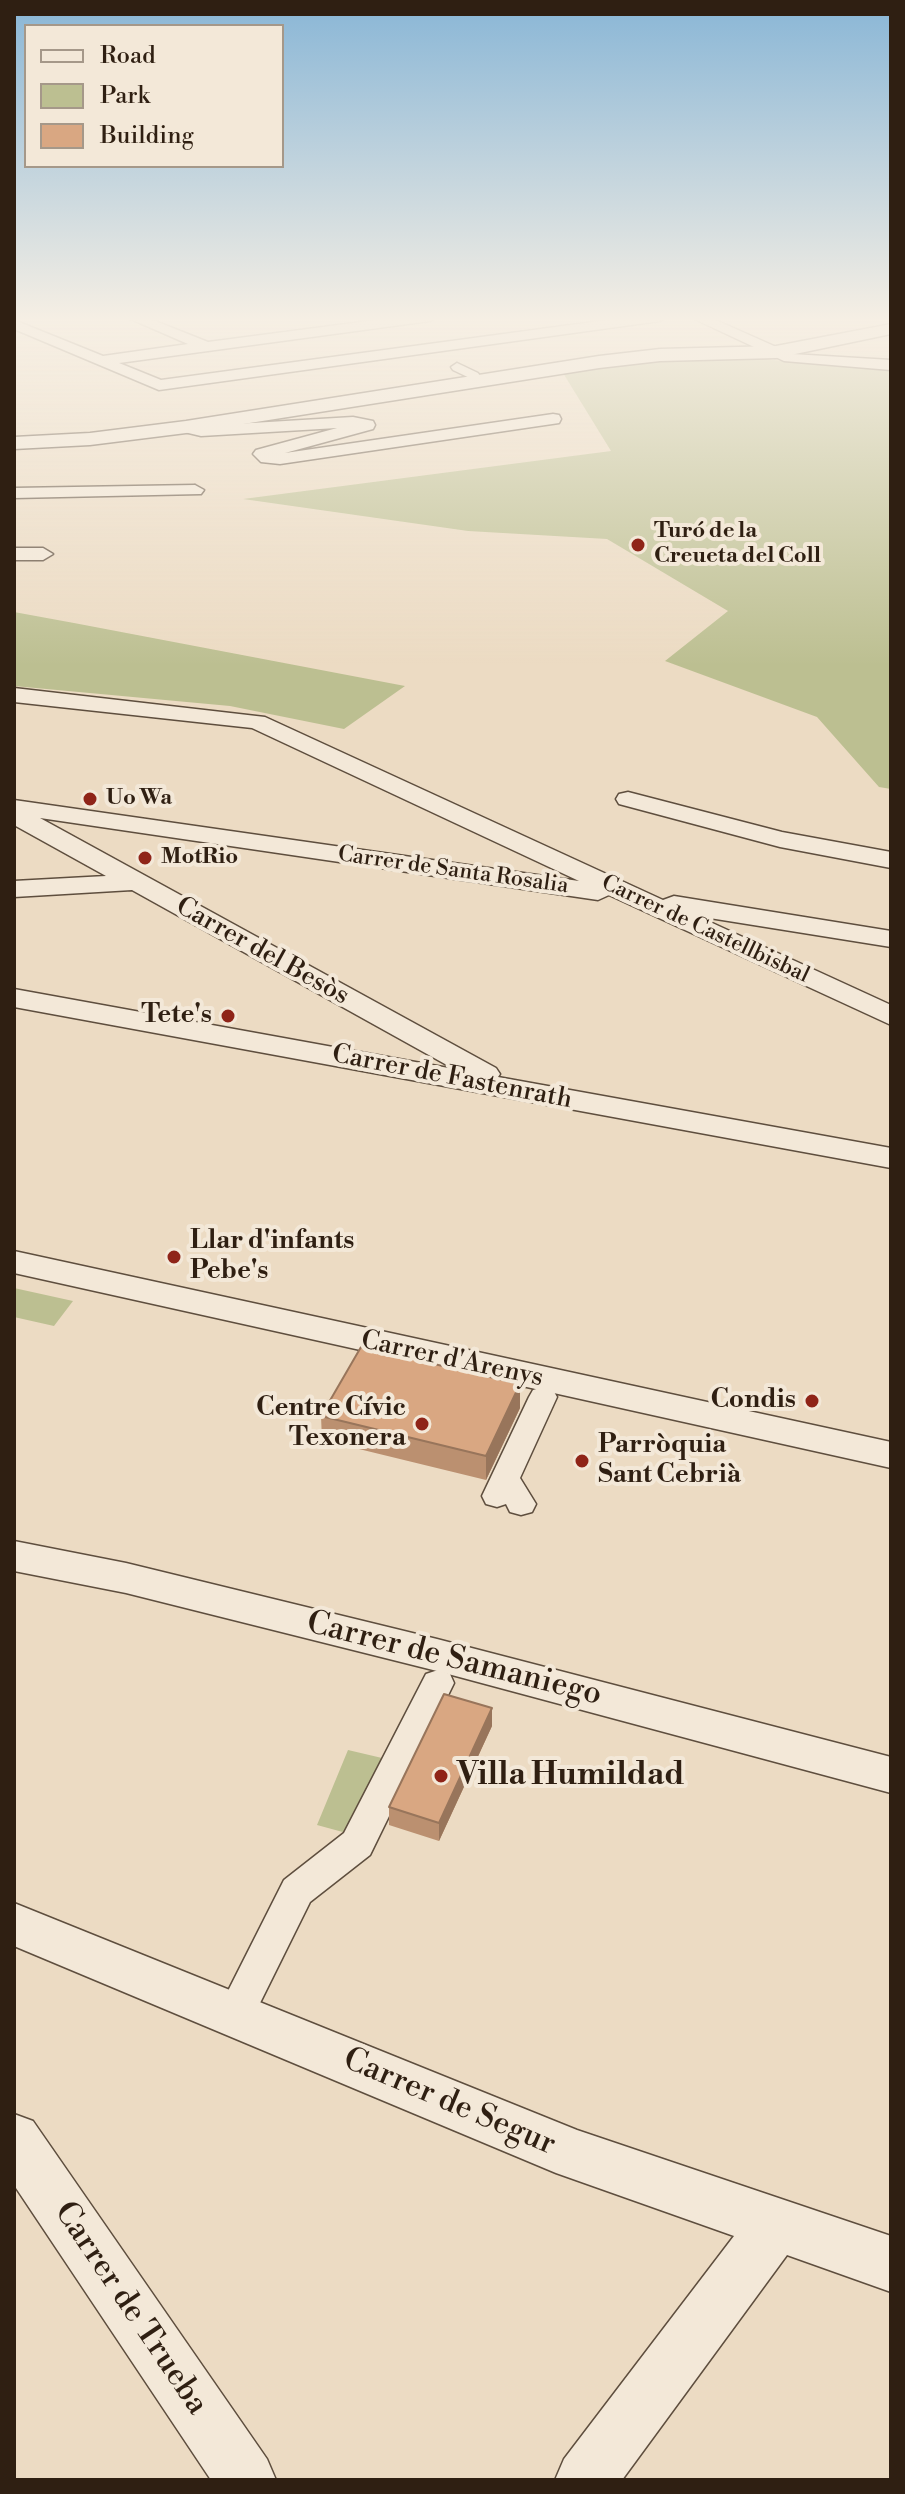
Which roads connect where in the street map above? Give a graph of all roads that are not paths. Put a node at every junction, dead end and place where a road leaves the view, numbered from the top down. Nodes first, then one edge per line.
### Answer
1 (122, 433) edge
2 (337, 433) edge
3 (452, 433) edge
4 (15, 444) edge
5 (195, 490) dead end
6 (14, 493) edge
7 (14, 554) edge
8 (43, 554) dead end
9 (14, 695) edge
10 (628, 799) dead end
11 (14, 807) edge
12 (14, 815) edge
13 (891, 860) edge
14 (136, 882) junction
15 (14, 889) edge
16 (637, 898) junction
17 (891, 939) edge
18 (14, 998) edge
19 (891, 1016) edge
20 (510, 1088) junction
21 (891, 1158) edge
22 (14, 1262) edge
23 (543, 1397) dead end
24 (891, 1455) edge
25 (508, 1493) dead end
26 (14, 1556) edge
27 (438, 1683) dead end
28 (891, 1775) edge
29 (14, 1924) edge
30 (247, 1991) dead end
31 (14, 2139) edge
32 (776, 2225) junction
33 (891, 2264) edge
34 (246, 2480) edge
35 (585, 2480) edge

1 - 4 street
2 - 3 street
5 - 6 street
7 - 8 street
9 - 16 street, Carrer de Castellbisbal
10 - 13 street
11 - 16 street, Carrer de Santa Rosalia
12 - 14 street, Carrer del Besòs
14 - 15 street
14 - 20 street, Carrer del Besòs
16 - 17 street, Carrer de Santa Rosalia
16 - 19 street, Carrer de Castellbisbal
18 - 20 street, Carrer de Fastenrath
20 - 21 street, Carrer de Fastenrath
22 - 24 street, Carrer d'Arenys
23 - 25 street
26 - 28 street, Carrer de Samaniego
27 - 30 street
29 - 32 street, Carrer de Segur
31 - 34 street, Carrer de Trueba
32 - 33 street, Carrer de Segur
32 - 35 street

